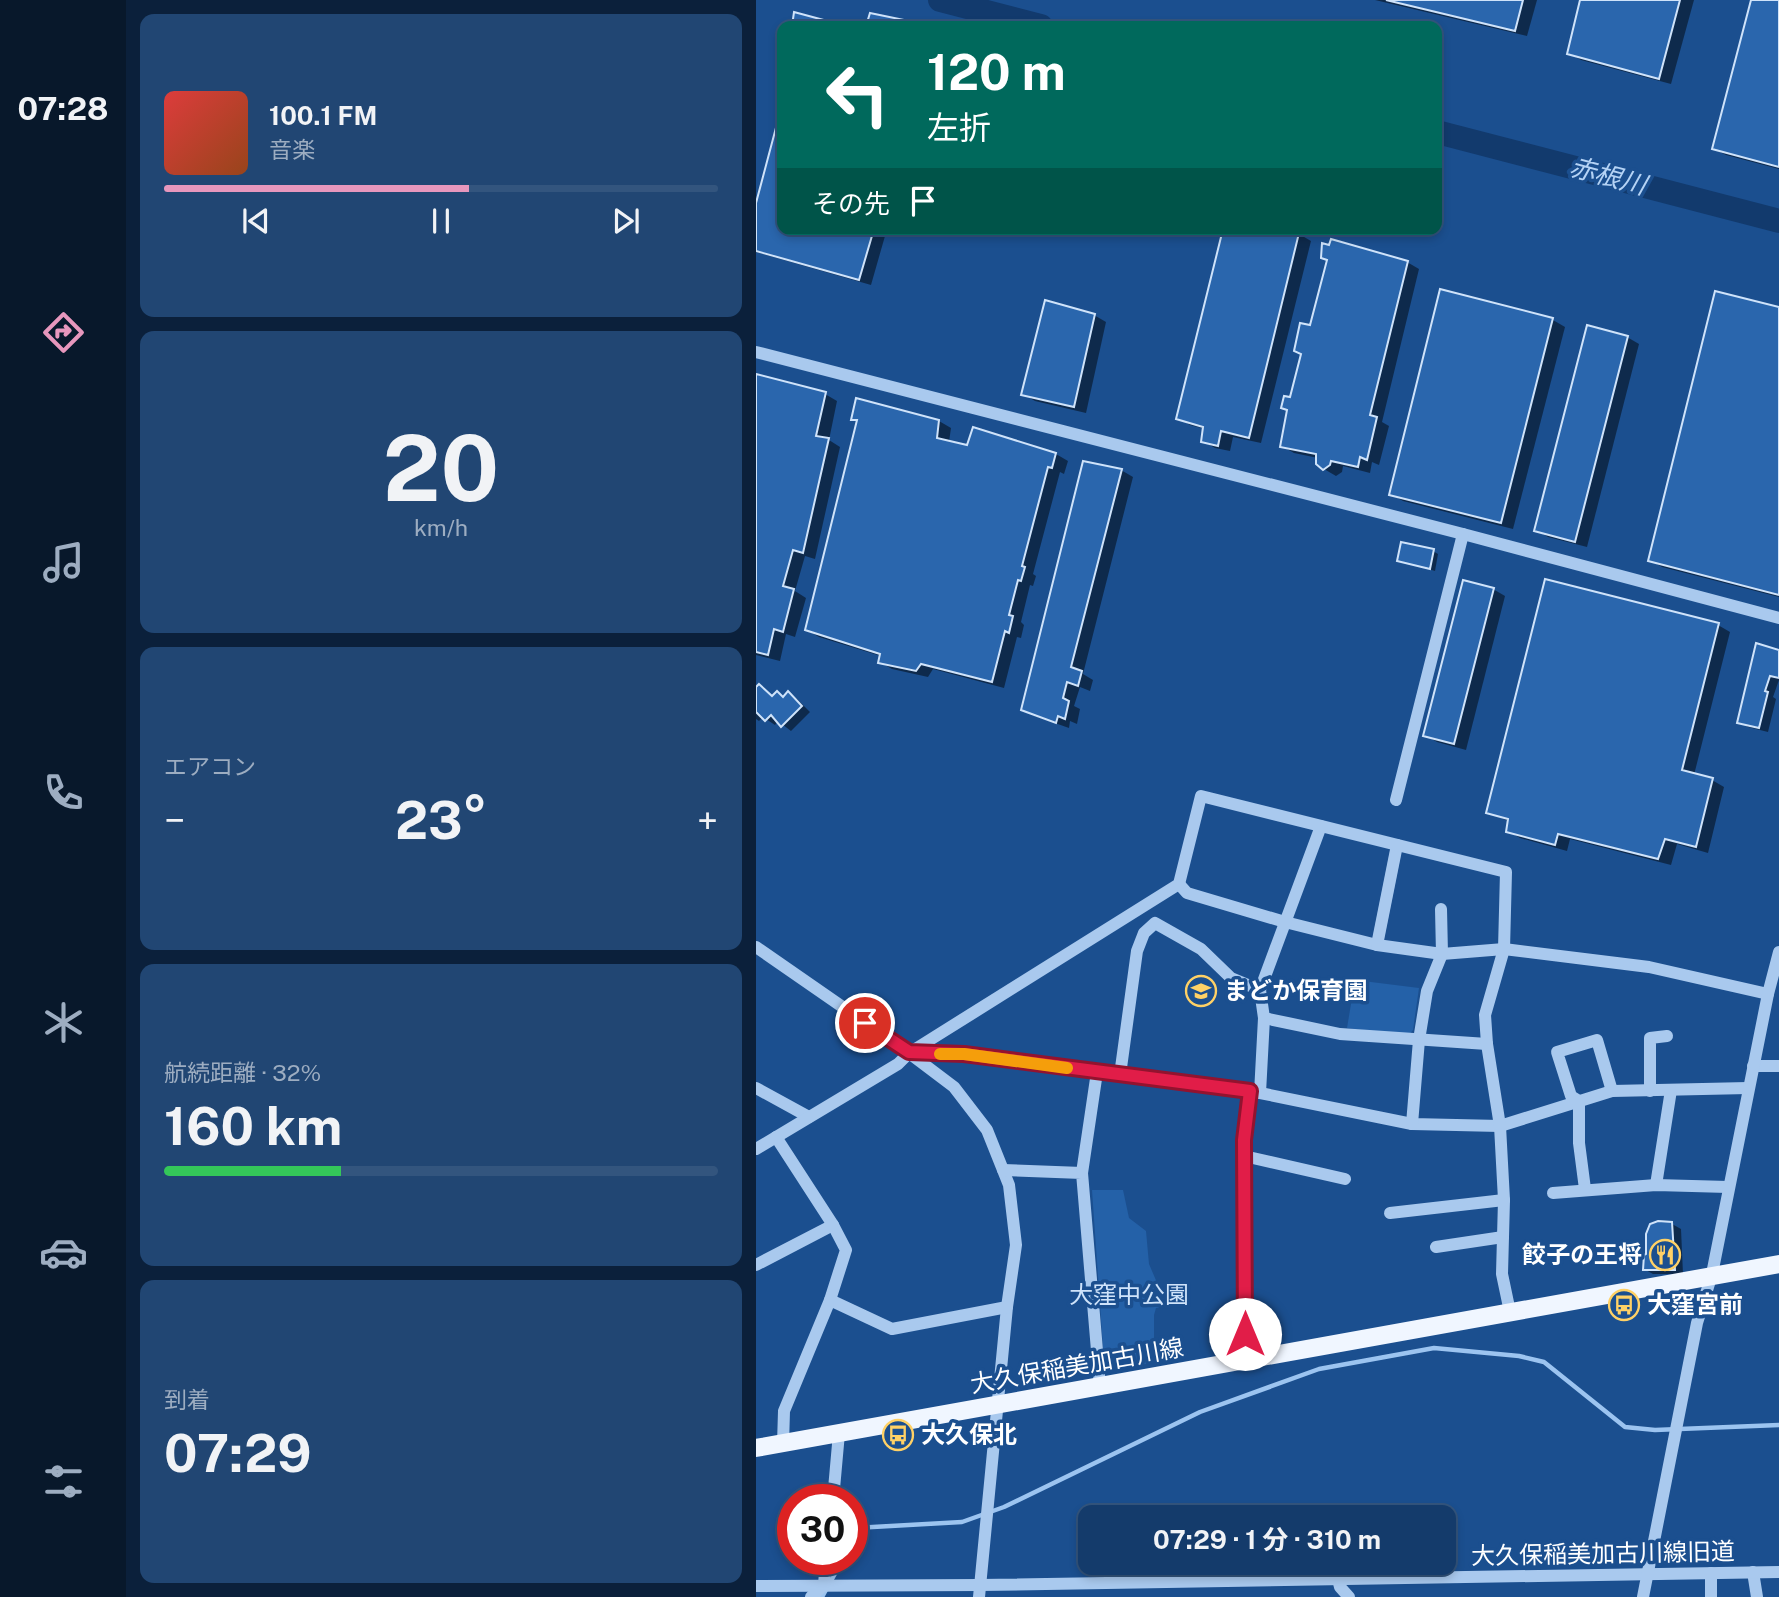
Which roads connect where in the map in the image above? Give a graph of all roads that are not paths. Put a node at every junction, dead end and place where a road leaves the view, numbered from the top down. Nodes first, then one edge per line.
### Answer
1 (756, 352) edge
2 (1463, 534) junction
3 (1779, 618) edge
4 (1396, 800) dead end
5 (1321, 826) junction
6 (1397, 845) junction
7 (1179, 884) junction
8 (1441, 909) dead end
9 (1133, 912) junction
10 (1285, 922) junction
11 (1144, 933) junction
12 (1377, 944) junction
13 (756, 947) edge
14 (1504, 949) junction
15 (1779, 952) edge
16 (1442, 954) junction
17 (1776, 975) edge
18 (1260, 990) junction
19 (1768, 994) junction
20 (1264, 1018) junction
21 (1667, 1036) dead end
22 (1419, 1040) junction
23 (1487, 1044) junction
24 (909, 1052) junction
25 (1753, 1066) junction
26 (1779, 1066) edge
27 (1097, 1072) junction
28 (1120, 1074) junction
29 (756, 1088) edge
30 (1748, 1088) junction
31 (1671, 1090) junction
32 (1612, 1091) junction
33 (1650, 1091) junction
34 (1255, 1092) junction
35 (1579, 1101) junction
36 (809, 1117) junction
37 (1412, 1124) junction
38 (1500, 1126) junction
39 (776, 1137) junction
40 (756, 1149) edge
41 (1244, 1156) junction
42 (1003, 1170) junction
43 (1082, 1173) junction
44 (1345, 1180) dead end
45 (1656, 1185) junction
46 (1728, 1187) junction
47 (1585, 1189) junction
48 (1553, 1193) dead end
49 (1504, 1200) junction
50 (1390, 1213) dead end
51 (833, 1225) junction
52 (1503, 1237) junction
53 (1436, 1248) dead end
54 (1779, 1264) edge
55 (756, 1265) edge
56 (1712, 1274) junction
57 (830, 1300) junction
58 (1007, 1307) junction
59 (1510, 1312) junction
60 (1245, 1360) junction
61 (1100, 1386) junction
62 (999, 1405) junction
63 (839, 1433) junction
64 (783, 1444) junction
65 (756, 1448) edge
66 (834, 1484) edge
67 (1753, 1572) junction
68 (1779, 1572) edge
69 (1711, 1573) junction
70 (1648, 1574) junction
71 (825, 1575) edge
72 (1338, 1579) junction
73 (824, 1585) junction
74 (756, 1587) edge
75 (882, 1591) edge
76 (979, 1591) edge
77 (811, 1597) edge
78 (1349, 1597) edge
79 (1643, 1597) edge
80 (1711, 1597) edge
81 (1757, 1597) edge

1 - 2 street
2 - 3 street
2 - 4 street
5 - 6 street
5 - 7 street
5 - 10 street
6 - 12 street
6 - 14 street
7 - 9 street
7 - 10 street
8 - 16 street
9 - 11 street
9 - 24 street
10 - 12 street
10 - 18 street
11 - 18 street
11 - 28 street
12 - 16 street
13 - 24 street
14 - 16 street
14 - 19 street
14 - 23 street
15 - 17 street
16 - 22 street
17 - 19 street
18 - 20 street
19 - 25 street
20 - 22 street
20 - 34 street
21 - 33 street
22 - 23 street
22 - 37 street
23 - 38 street
24 - 27 street
24 - 36 street
24 - 42 street
25 - 26 street
25 - 30 street
27 - 28 street
27 - 43 street
28 - 34 street
29 - 36 street
30 - 31 street
30 - 46 street
31 - 33 street
31 - 45 street
32 - 33 street
32 - 35 street
32 - 35 street
34 - 37 street
34 - 41 street
35 - 38 street
35 - 47 street
36 - 39 street
37 - 38 street
38 - 49 street
39 - 40 street
39 - 51 street
41 - 44 street
41 - 60 street
42 - 43 street
42 - 58 street
43 - 61 street
45 - 46 street
45 - 47 street
46 - 56 street
47 - 48 street
49 - 50 street
49 - 52 street
51 - 55 street
51 - 57 street
52 - 53 street
52 - 59 street
54 - 56 main road, 大久保稲美加古川線
56 - 59 main road, 大久保稲美加古川線
56 - 70 street
57 - 58 street
57 - 64 street
58 - 62 street
59 - 60 main road, 大久保稲美加古川線
60 - 61 main road, 大久保稲美加古川線
61 - 62 main road, 大久保稲美加古川線
62 - 63 main road, 大久保稲美加古川線
62 - 76 street
63 - 64 main road, 大久保稲美加古川線
63 - 66 street
64 - 65 main road, 大久保稲美加古川線
67 - 68 street, 大久保稲美加古川線旧道
67 - 69 street, 大久保稲美加古川線旧道
67 - 81 street
69 - 70 street, 大久保稲美加古川線旧道
69 - 80 street
70 - 72 street, 大久保稲美加古川線旧道
70 - 79 street
71 - 73 street
72 - 76 street, 大久保稲美加古川線旧道
72 - 78 street
73 - 74 street, 大久保稲美加古川線旧道
73 - 75 street, 大久保稲美加古川線旧道
73 - 77 street
75 - 76 street, 大久保稲美加古川線旧道

